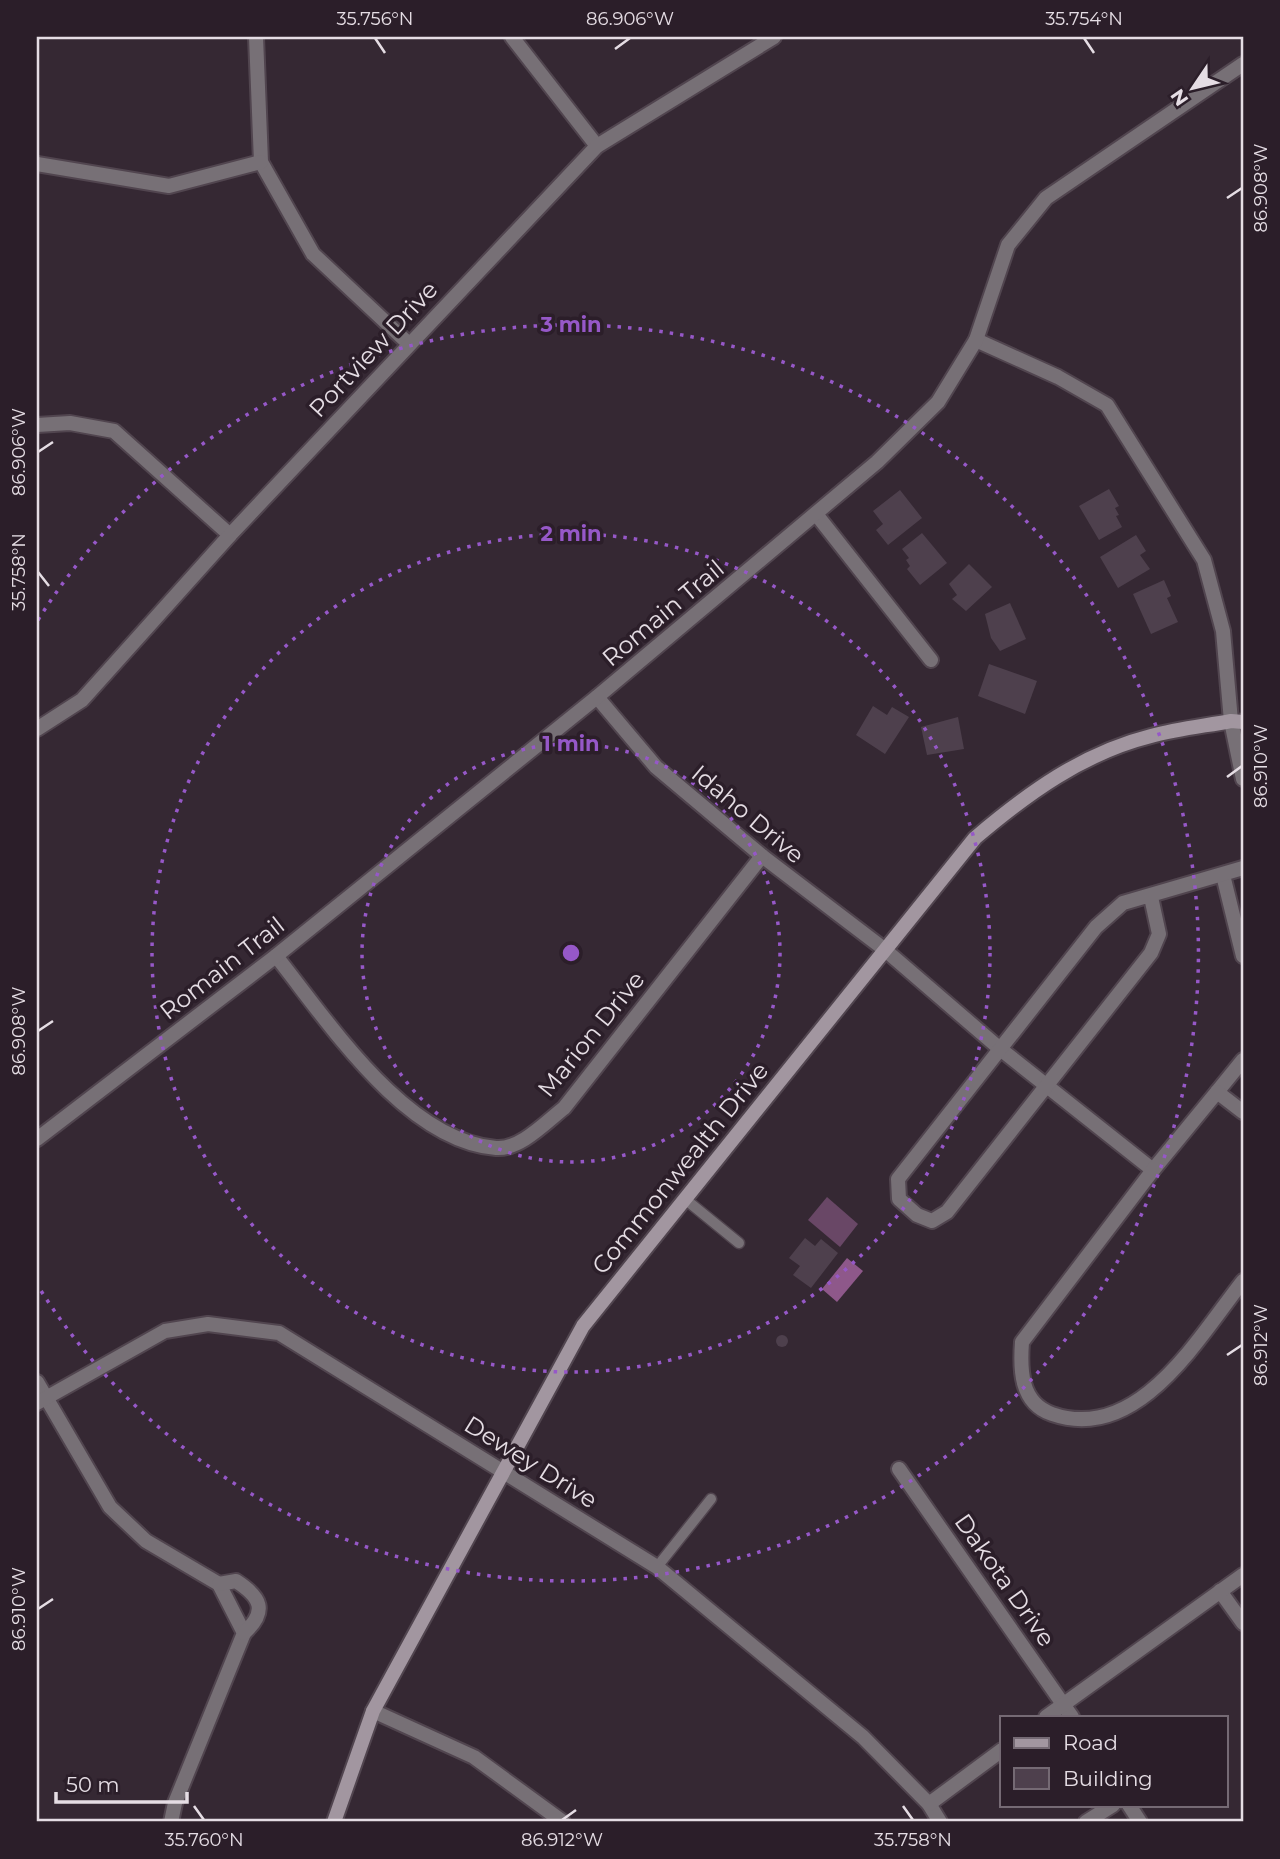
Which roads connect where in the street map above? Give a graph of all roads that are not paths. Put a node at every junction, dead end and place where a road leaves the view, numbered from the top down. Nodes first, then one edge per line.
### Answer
1 (256, 37) edge
2 (512, 37) edge
3 (774, 37) edge
4 (1243, 64) edge
5 (597, 146) junction
6 (261, 162) junction
7 (37, 164) edge
8 (976, 340) junction
9 (409, 344) junction
10 (37, 425) edge
11 (816, 514) junction
12 (230, 535) junction
13 (931, 660) dead end
14 (597, 697) junction
15 (1237, 722) edge
16 (37, 729) edge
17 (1243, 779) edge
18 (762, 856) junction
19 (1243, 869) edge
20 (1223, 874) junction
21 (1152, 897) junction
22 (884, 949) junction
23 (276, 956) junction
24 (1243, 956) edge
25 (999, 1048) junction
26 (1243, 1060) edge
27 (1046, 1084) junction
28 (1217, 1092) junction
29 (1243, 1112) edge
30 (37, 1139) edge
31 (1153, 1170) junction
32 (685, 1199) junction
33 (740, 1244) dead end
34 (1243, 1281) edge
35 (37, 1382) edge
36 (41, 1400) edge
37 (899, 1469) dead end
38 (505, 1473) junction
39 (711, 1499) dead end
40 (657, 1567) junction
41 (1243, 1575) edge
42 (219, 1584) junction
43 (1220, 1591) junction
44 (1243, 1623) edge
45 (244, 1633) junction
46 (1064, 1704) junction
47 (373, 1711) junction
48 (1047, 1716) edge
49 (1071, 1716) edge
50 (1000, 1751) edge
51 (929, 1804) junction
52 (1111, 1806) edge
53 (1130, 1806) edge
54 (171, 1822) edge
55 (334, 1822) edge
56 (563, 1822) edge
57 (940, 1822) edge
58 (1086, 1822) edge
59 (1140, 1822) edge

1 - 6 street
2 - 5 street
3 - 5 street, Portview Drive
4 - 8 street, Romain Trail
5 - 9 street, Portview Drive
6 - 7 street
6 - 9 street
8 - 11 street, Romain Trail
8 - 15 street
9 - 12 street, Portview Drive
10 - 12 street
11 - 13 street
11 - 14 street, Romain Trail
12 - 16 street, Portview Drive
14 - 18 street, Idaho Drive
14 - 23 street, Romain Trail
15 - 17 street
15 - 22 street, Commonwealth Drive
18 - 22 street, Idaho Drive
18 - 23 street, Marion Drive
19 - 20 street
20 - 21 street
20 - 24 street
21 - 25 street
21 - 27 street
22 - 25 street, Idaho Drive
22 - 32 street, Commonwealth Drive
23 - 30 street, Romain Trail
25 - 27 street, Idaho Drive
25 - 27 street
26 - 28 street
27 - 31 street, Idaho Drive
28 - 29 street
28 - 31 street
31 - 34 street
32 - 33 lane
32 - 38 street, Commonwealth Drive
35 - 36 street
36 - 38 street, Dewey Drive
36 - 42 street
37 - 46 street, Dakota Drive
38 - 40 street, Dewey Drive
38 - 47 street, Commonwealth Drive
39 - 40 lane
40 - 51 street, Dewey Drive
41 - 43 street
42 - 45 street
42 - 45 street
43 - 44 street
43 - 46 street
45 - 54 street
46 - 48 street
46 - 49 street, Dakota Drive
47 - 55 street, Commonwealth Drive
47 - 56 street
50 - 51 street
51 - 57 street, Dewey Drive
52 - 58 street
53 - 59 street

